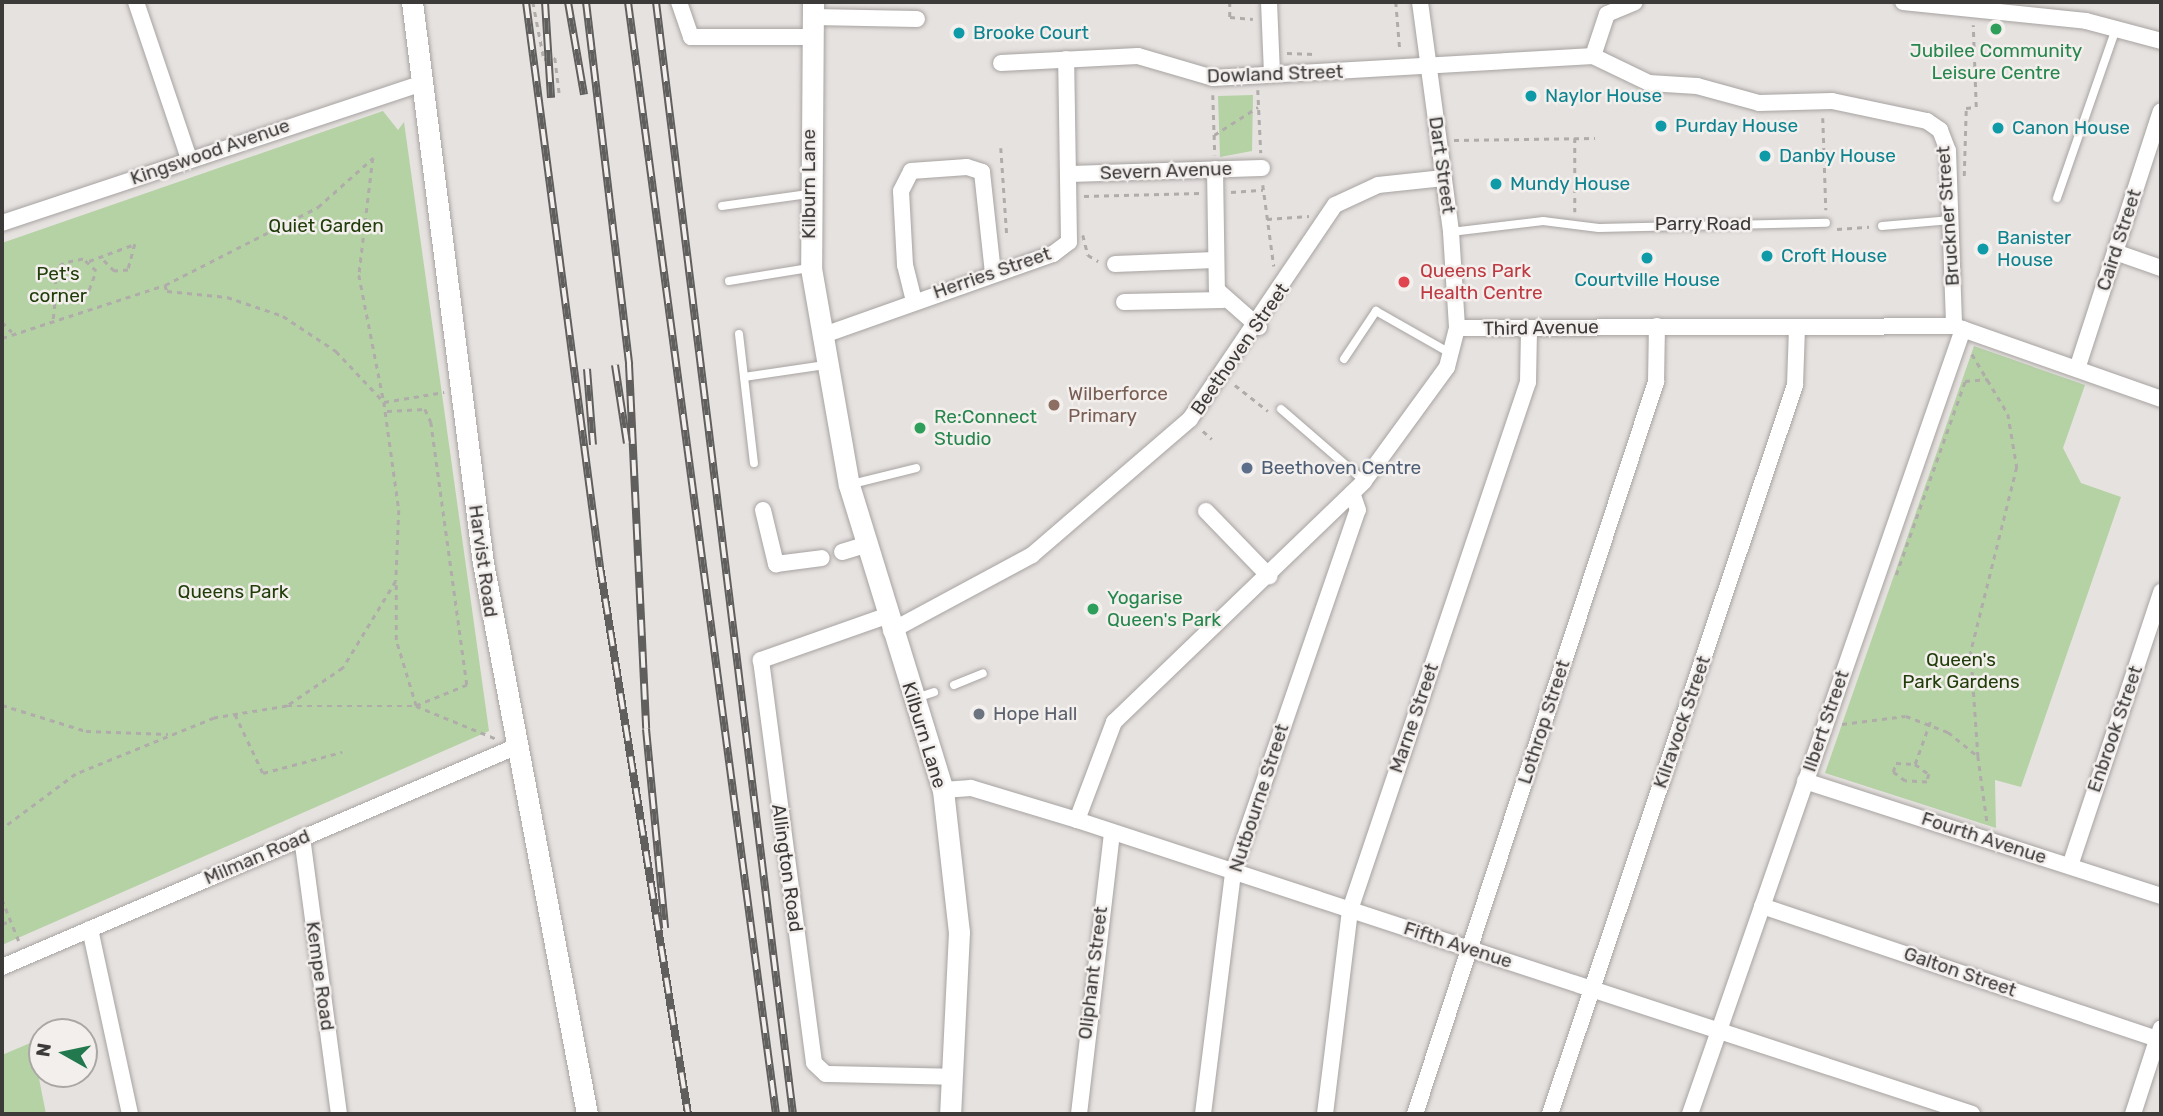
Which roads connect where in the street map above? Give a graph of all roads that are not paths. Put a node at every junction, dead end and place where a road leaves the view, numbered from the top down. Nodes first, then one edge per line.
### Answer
1 (136, 2) edge
2 (412, 2) edge
3 (678, 2) edge
4 (1269, 2) edge
5 (1420, 2) edge
6 (1635, 2) edge
7 (1903, 2) edge
8 (1982, 6) edge
9 (813, 18) edge
10 (917, 19) dead end
11 (2117, 26) junction
12 (2161, 41) edge
13 (1593, 56) junction
14 (1066, 59) junction
15 (1001, 63) dead end
16 (1427, 68) junction
17 (1265, 75) junction
18 (420, 84) junction
19 (2161, 111) edge
20 (2157, 138) edge
21 (189, 159) junction
22 (1262, 168) road end
23 (1215, 169) junction
24 (1069, 174) junction
25 (1444, 178) junction
26 (808, 194) junction
27 (2057, 198) dead end
28 (2, 205) edge
29 (722, 206) dead end
30 (1951, 220) junction
31 (4, 222) edge
32 (1826, 223) road end
33 (1882, 226) road end
34 (1451, 232) junction
35 (2115, 252) junction
36 (1215, 260) junction
37 (1107, 265) road end
38 (811, 268) junction
39 (2161, 268) edge
40 (993, 273) junction
41 (729, 282) dead end
42 (1223, 300) junction
43 (914, 301) junction
44 (1124, 302) dead end
45 (1657, 326) junction
46 (1259, 327) junction
47 (1797, 327) junction
48 (1457, 328) junction
49 (1529, 329) junction
50 (1959, 331) junction
51 (739, 334) dead end
52 (821, 336) junction
53 (1451, 354) junction
54 (1344, 359) dead end
55 (825, 365) junction
56 (2077, 369) junction
57 (744, 377) junction
58 (2161, 399) edge
59 (1281, 409) road end
60 (754, 463) dead end
61 (916, 468) dead end
62 (1364, 481) junction
63 (849, 485) junction
64 (1352, 493) junction
65 (763, 510) dead end
66 (1206, 511) dead end
67 (865, 545) junction
68 (842, 552) dead end
69 (822, 558) dead end
70 (1269, 576) junction
71 (2161, 592) edge
72 (888, 624) junction
73 (983, 673) dead end
74 (954, 685) dead end
75 (934, 692) dead end
76 (913, 699) junction
77 (505, 743) junction
78 (1805, 781) junction
79 (943, 790) junction
80 (1077, 820) junction
81 (1112, 832) junction
82 (302, 837) junction
83 (2070, 866) junction
84 (1233, 872) junction
85 (2161, 896) edge
86 (1762, 906) junction
87 (1350, 910) junction
88 (90, 929) junction
89 (1469, 949) junction
90 (2, 967) edge
91 (1592, 989) junction
92 (1718, 1031) junction
93 (2159, 1034) edge
94 (954, 1077) junction
95 (130, 1114) edge
96 (339, 1114) edge
97 (587, 1114) edge
98 (950, 1114) edge
99 (1079, 1114) edge
100 (1203, 1114) edge
101 (1325, 1114) edge
102 (1415, 1114) edge
103 (1550, 1114) edge
104 (1690, 1114) edge
105 (1972, 1114) edge
106 (2133, 1114) edge

1 - 21 street
2 - 18 main road, Harvist Road
3 - 9 street
4 - 17 street
5 - 16 street, Dart Street
6 - 13 street
7 - 8 street
8 - 11 street
9 - 10 street
9 - 26 main road, Kilburn Lane
11 - 12 street
11 - 27 lane
13 - 16 street, Bruckner Street
13 - 30 street, Bruckner Street
14 - 15 street, Dowland Street
14 - 17 street, Dowland Street
14 - 24 street, Herries Street
16 - 17 street, Dowland Street
16 - 25 street, Dart Street
18 - 21 street, Kingswood Avenue
18 - 77 main road, Harvist Road
19 - 20 street, Caird Street
20 - 35 street, Caird Street
21 - 31 street, Kingswood Avenue
22 - 23 street, Severn Avenue
23 - 24 street, Severn Avenue
23 - 36 street
24 - 40 street, Herries Street
25 - 34 street, Dart Street
25 - 46 street, Beethoven Street
26 - 29 lane
26 - 38 main road, Kilburn Lane
28 - 31 street
30 - 33 lane
30 - 50 street, Bruckner Street
32 - 34 lane, Parry Road
34 - 48 street, Dart Street
35 - 39 street
35 - 56 street, Caird Street
36 - 37 street
36 - 42 street
38 - 41 lane
38 - 52 main road, Kilburn Lane
40 - 43 street, Herries Street
40 - 43 street
42 - 44 street
42 - 46 street
43 - 52 street, Herries Street
45 - 47 street, Third Avenue
45 - 49 street, Third Avenue
45 - 89 street, Lothrop Street
46 - 72 street, Beethoven Street
47 - 50 street, Third Avenue
47 - 91 street, Kilravock Street
48 - 49 street, Third Avenue
48 - 53 street, Third Avenue
49 - 87 street, Marne Street
50 - 56 street, Third Avenue
50 - 78 street, Ilbert Street
51 - 57 lane
52 - 55 main road, Kilburn Lane
53 - 54 lane
53 - 62 street, Third Avenue
55 - 57 lane
55 - 63 main road, Kilburn Lane
56 - 58 street, Third Avenue
57 - 60 lane
59 - 62 lane
61 - 63 lane
62 - 64 street, Third Avenue
63 - 67 main road, Kilburn Lane
64 - 70 street, Third Avenue
64 - 84 street, Nutbourne Street
65 - 69 street
66 - 70 street
67 - 68 street
67 - 72 main road, Kilburn Lane
70 - 80 street, Third Avenue
71 - 83 street, Enbrook Street
72 - 76 main road, Kilburn Lane
72 - 94 street, Allington Road
73 - 74 lane
75 - 76 lane
76 - 79 main road, Kilburn Lane
77 - 82 street, Milman Road
77 - 97 main road, Harvist Road
78 - 83 street, Fourth Avenue
78 - 86 street, Ilbert Street
79 - 80 street, Fifth Avenue
79 - 94 main road, Kilburn Lane
80 - 81 street, Fifth Avenue
81 - 84 street, Fifth Avenue
81 - 99 street, Oliphant Street
82 - 88 street, Milman Road
82 - 96 street, Kempe Road
83 - 85 street, Fourth Avenue
84 - 87 street, Fifth Avenue
84 - 100 street, Nutbourne Street
86 - 92 street, Ilbert Street
86 - 93 street, Galton Street
87 - 89 street, Fifth Avenue
87 - 101 street, Marne Street
88 - 90 street, Milman Road
88 - 95 street
89 - 91 street, Fifth Avenue
89 - 102 street, Lothrop Street
91 - 92 street, Fifth Avenue
91 - 103 street, Kilravock Street
92 - 104 street, Ilbert Street
92 - 105 street, Fifth Avenue
93 - 106 street
94 - 98 main road, Kilburn Lane

